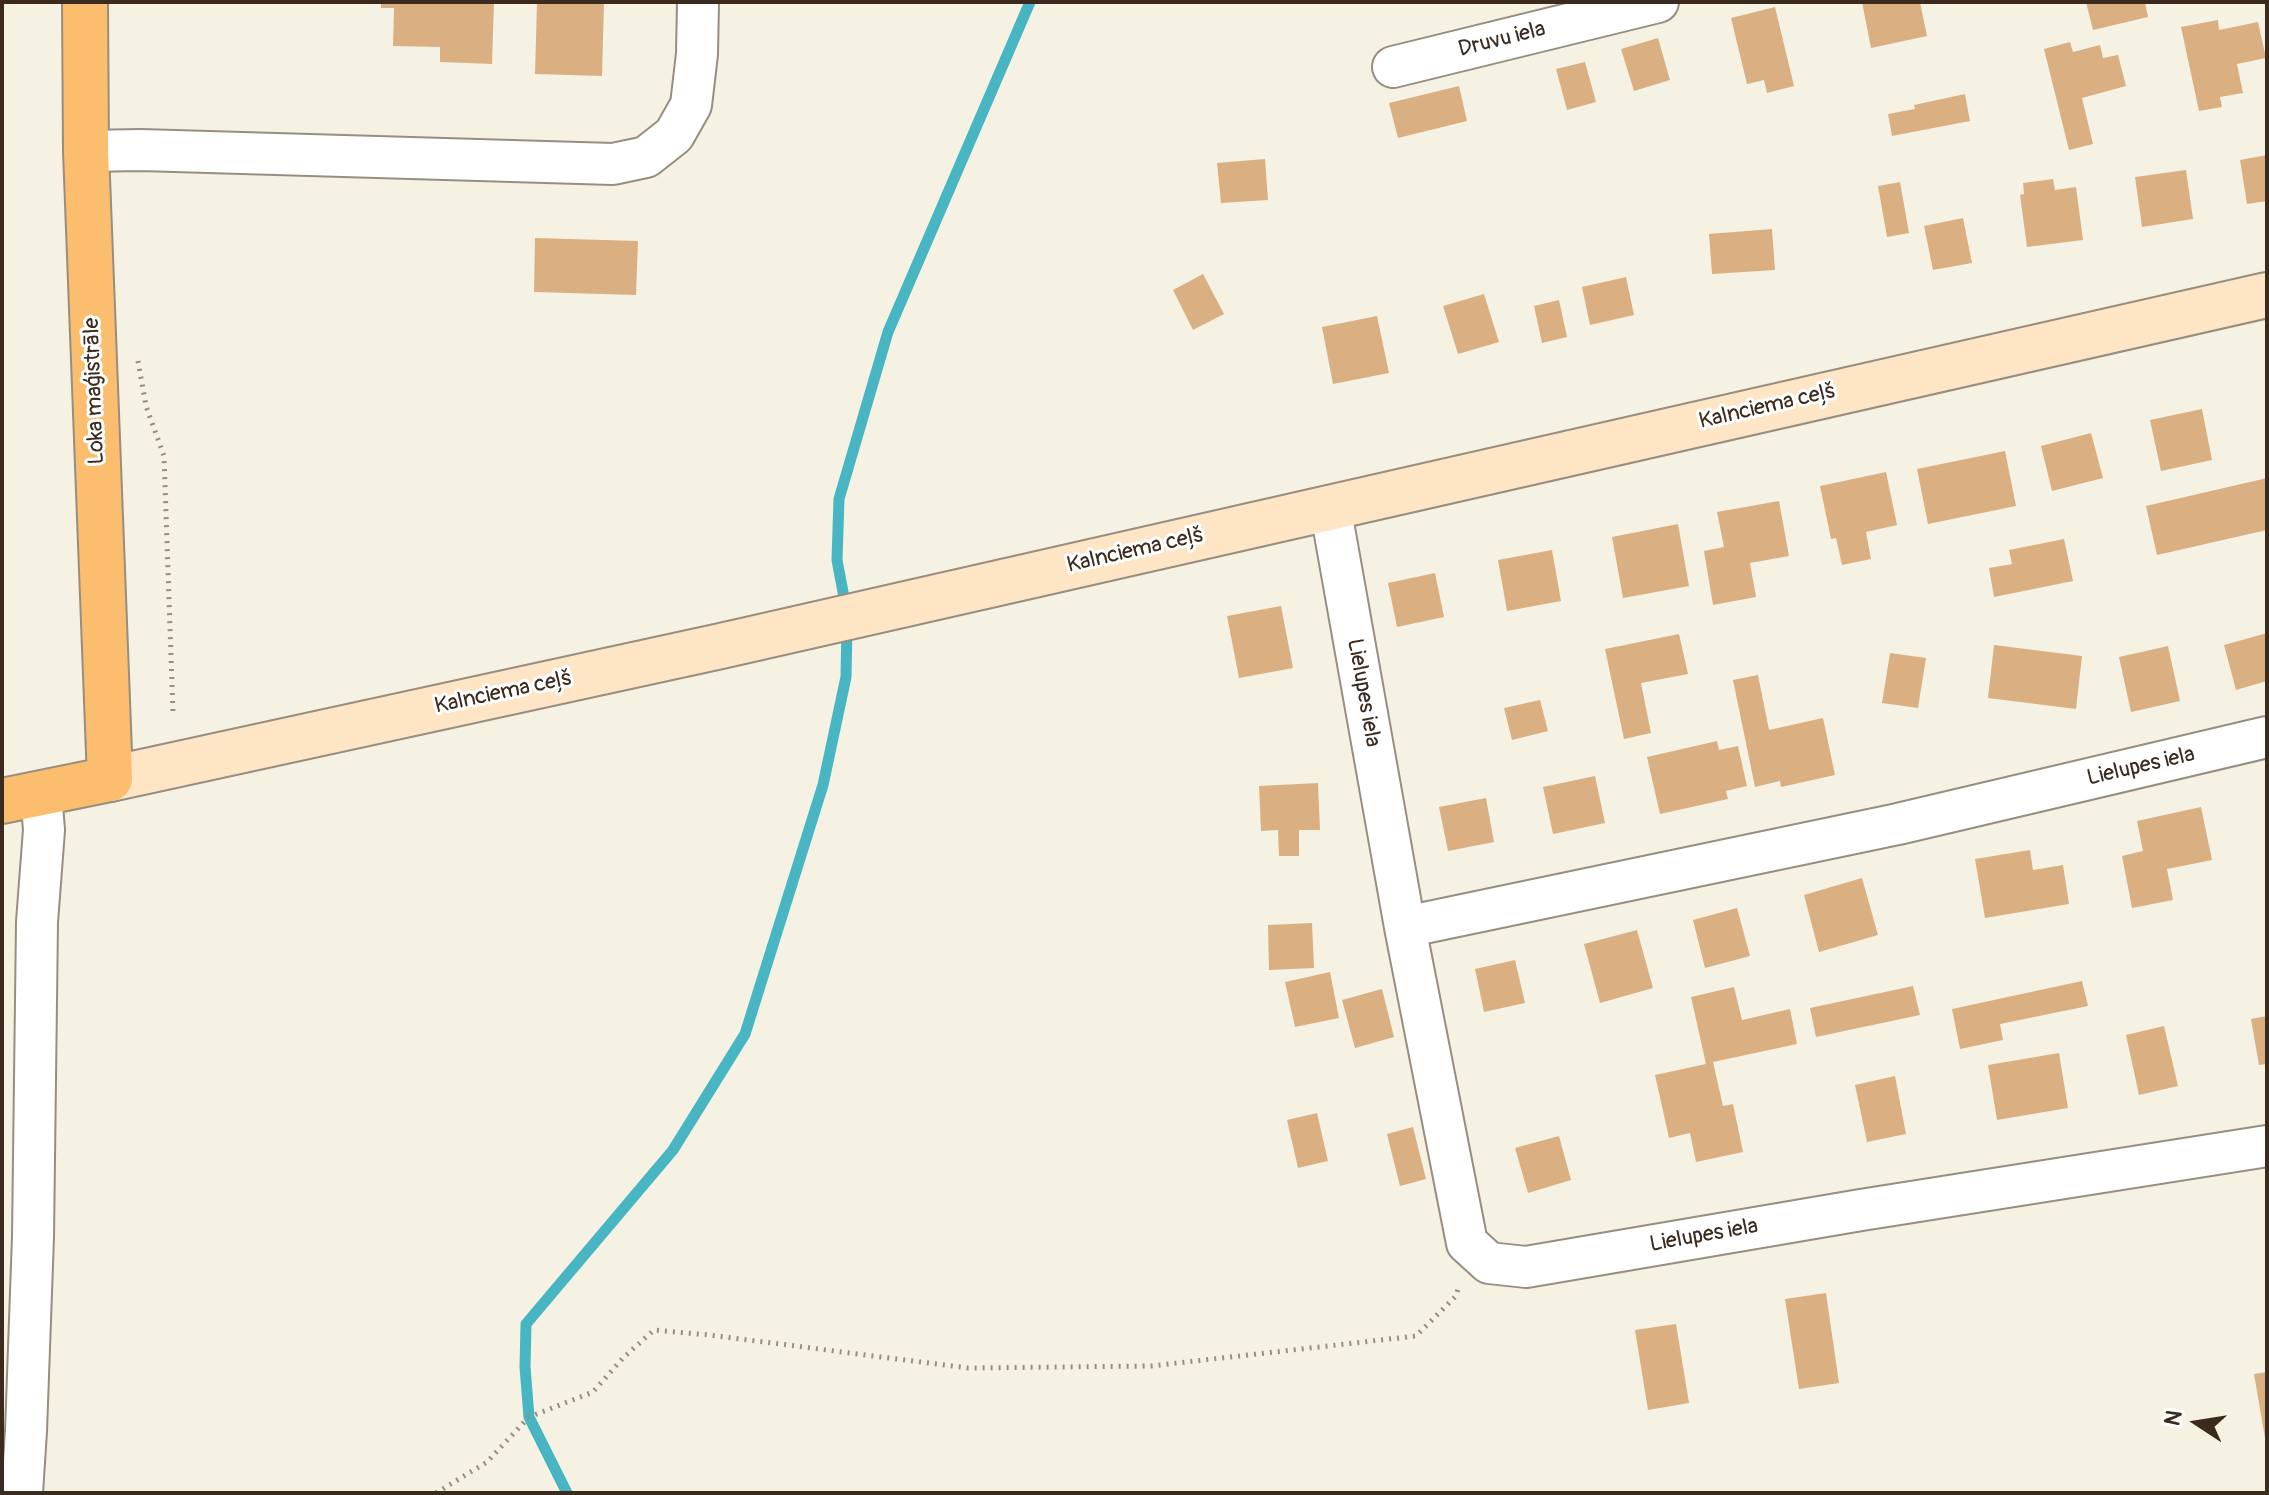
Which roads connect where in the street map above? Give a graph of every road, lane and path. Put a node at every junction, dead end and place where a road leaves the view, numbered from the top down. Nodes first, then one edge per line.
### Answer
1 (85, 2) edge
2 (698, 2) edge
3 (1658, 2) edge
4 (1393, 67) dead end
5 (86, 151) junction
6 (2267, 295) edge
7 (164, 456) dead end
8 (1330, 506) junction
9 (173, 713) dead end
10 (2267, 737) edge
11 (110, 779) junction
12 (21, 797) edge
13 (1405, 927) junction
14 (2267, 1146) edge
15 (1467, 1243) junction
16 (22, 1493) edge
17 (436, 1493) edge

1 - 5 main road, Loka maģistrāle
2 - 5 street
3 - 4 street, Druvu iela
5 - 11 main road, Loka maģistrāle
6 - 8 main road, Kalnciema ceļš
7 - 9 path
8 - 11 main road, Kalnciema ceļš
8 - 13 street, Lielupes iela
10 - 13 street, Lielupes iela
11 - 12 main road, Kalnciema ceļš
12 - 16 street
13 - 15 street, Lielupes iela
14 - 15 street, Lielupes iela
15 - 17 path

